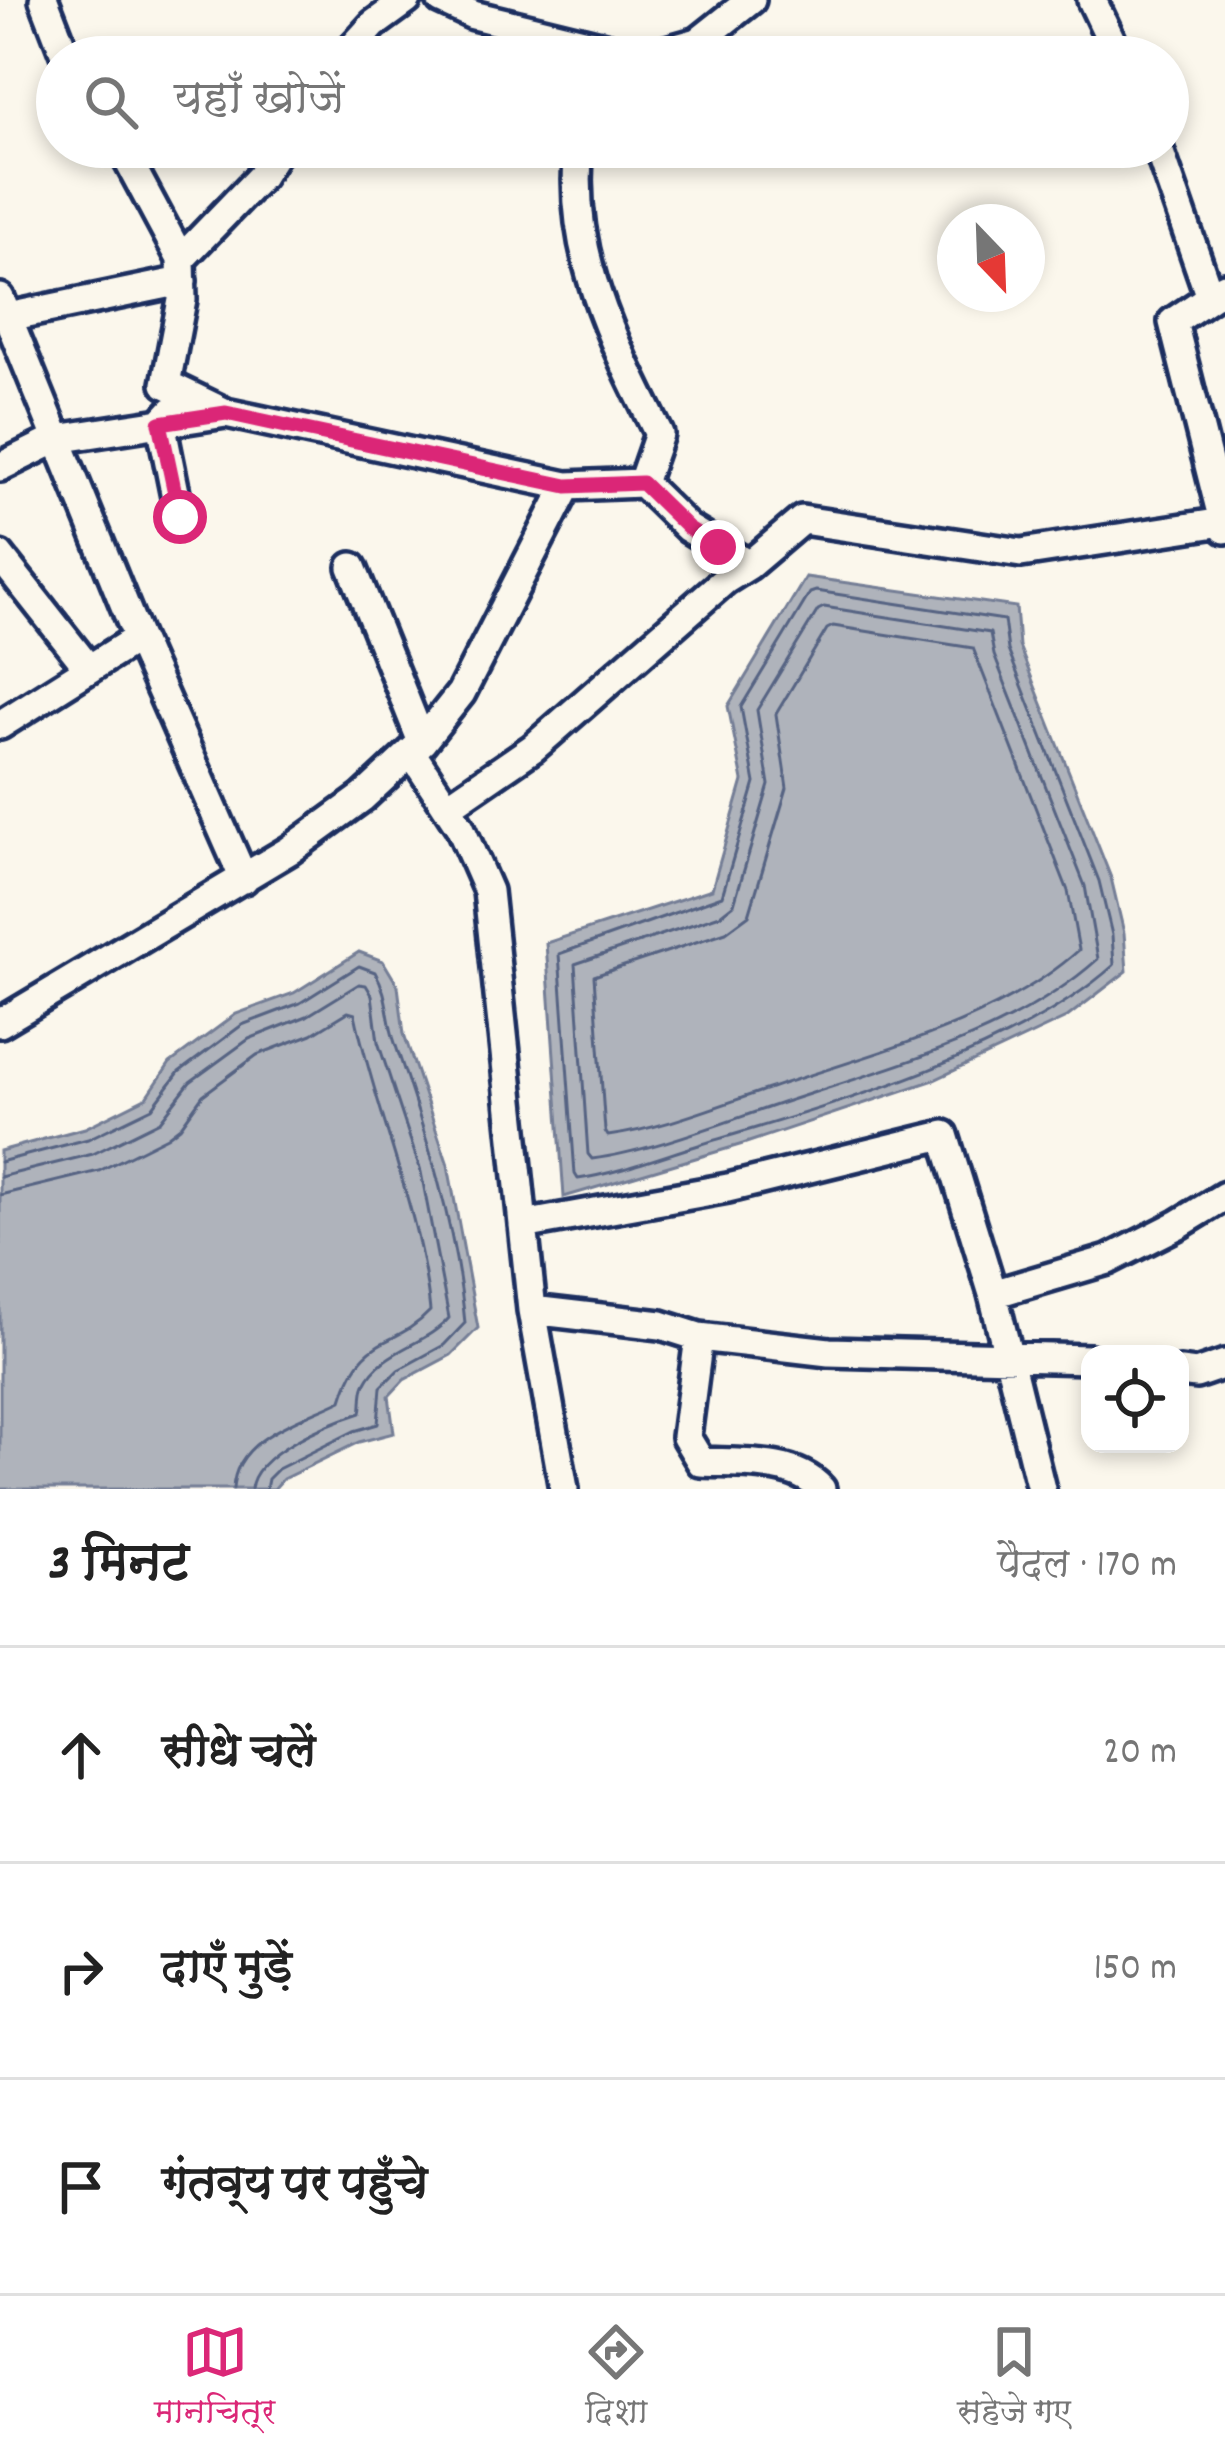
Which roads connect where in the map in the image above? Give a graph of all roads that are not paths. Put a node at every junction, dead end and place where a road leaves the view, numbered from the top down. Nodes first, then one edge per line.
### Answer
1 (44, 0) edge
2 (407, 0) edge
3 (442, 0) edge
4 (751, 0) edge
5 (1092, 0) edge
6 (58, 36) edge
7 (363, 36) edge
8 (557, 36) edge
9 (704, 36) edge
10 (1109, 36) edge
11 (131, 168) edge
12 (266, 168) edge
13 (577, 168) edge
14 (1167, 168) edge
15 (181, 270) junction
16 (1218, 292) edge
17 (2, 309) edge
18 (188, 394) junction
19 (226, 413) junction
20 (160, 423) junction
21 (57, 439) junction
22 (0, 467) edge
23 (642, 483) junction
24 (567, 486) junction
25 (180, 517) dead end
26 (1224, 526) edge
27 (0, 556) edge
28 (749, 565) junction
29 (352, 567) dead end
30 (138, 638) junction
31 (89, 669) junction
32 (3, 718) edge
33 (417, 747) junction
34 (447, 807) junction
35 (244, 879) junction
36 (0, 1023) edge
37 (1225, 1196) edge
38 (523, 1225) junction
39 (993, 1294) junction
40 (532, 1310) junction
41 (699, 1336) junction
42 (1008, 1356) junction
43 (1081, 1359) edge
44 (1225, 1364) edge
45 (1189, 1373) edge
46 (1035, 1488) edge
47 (564, 1489) edge
48 (821, 1489) edge

1 - 6 street
2 - 7 street
3 - 8 street
4 - 9 street
5 - 10 street
11 - 15 street
12 - 15 street
13 - 23 street
14 - 16 street
15 - 17 street
15 - 18 street
16 - 26 street
17 - 21 street
18 - 19 street
18 - 20 street
19 - 20 street
19 - 24 street
20 - 21 street
20 - 25 street
21 - 22 street
21 - 30 street
23 - 24 street
23 - 28 street
24 - 33 street
26 - 28 street
27 - 31 street
28 - 34 street
29 - 33 street
30 - 31 street
30 - 35 street
31 - 32 street
33 - 34 street
33 - 35 street
34 - 38 street
35 - 36 street
37 - 39 street
38 - 39 street
38 - 40 street
39 - 42 street
40 - 41 street
40 - 47 street
41 - 42 street
41 - 48 street
42 - 43 street
42 - 46 street
44 - 45 street

